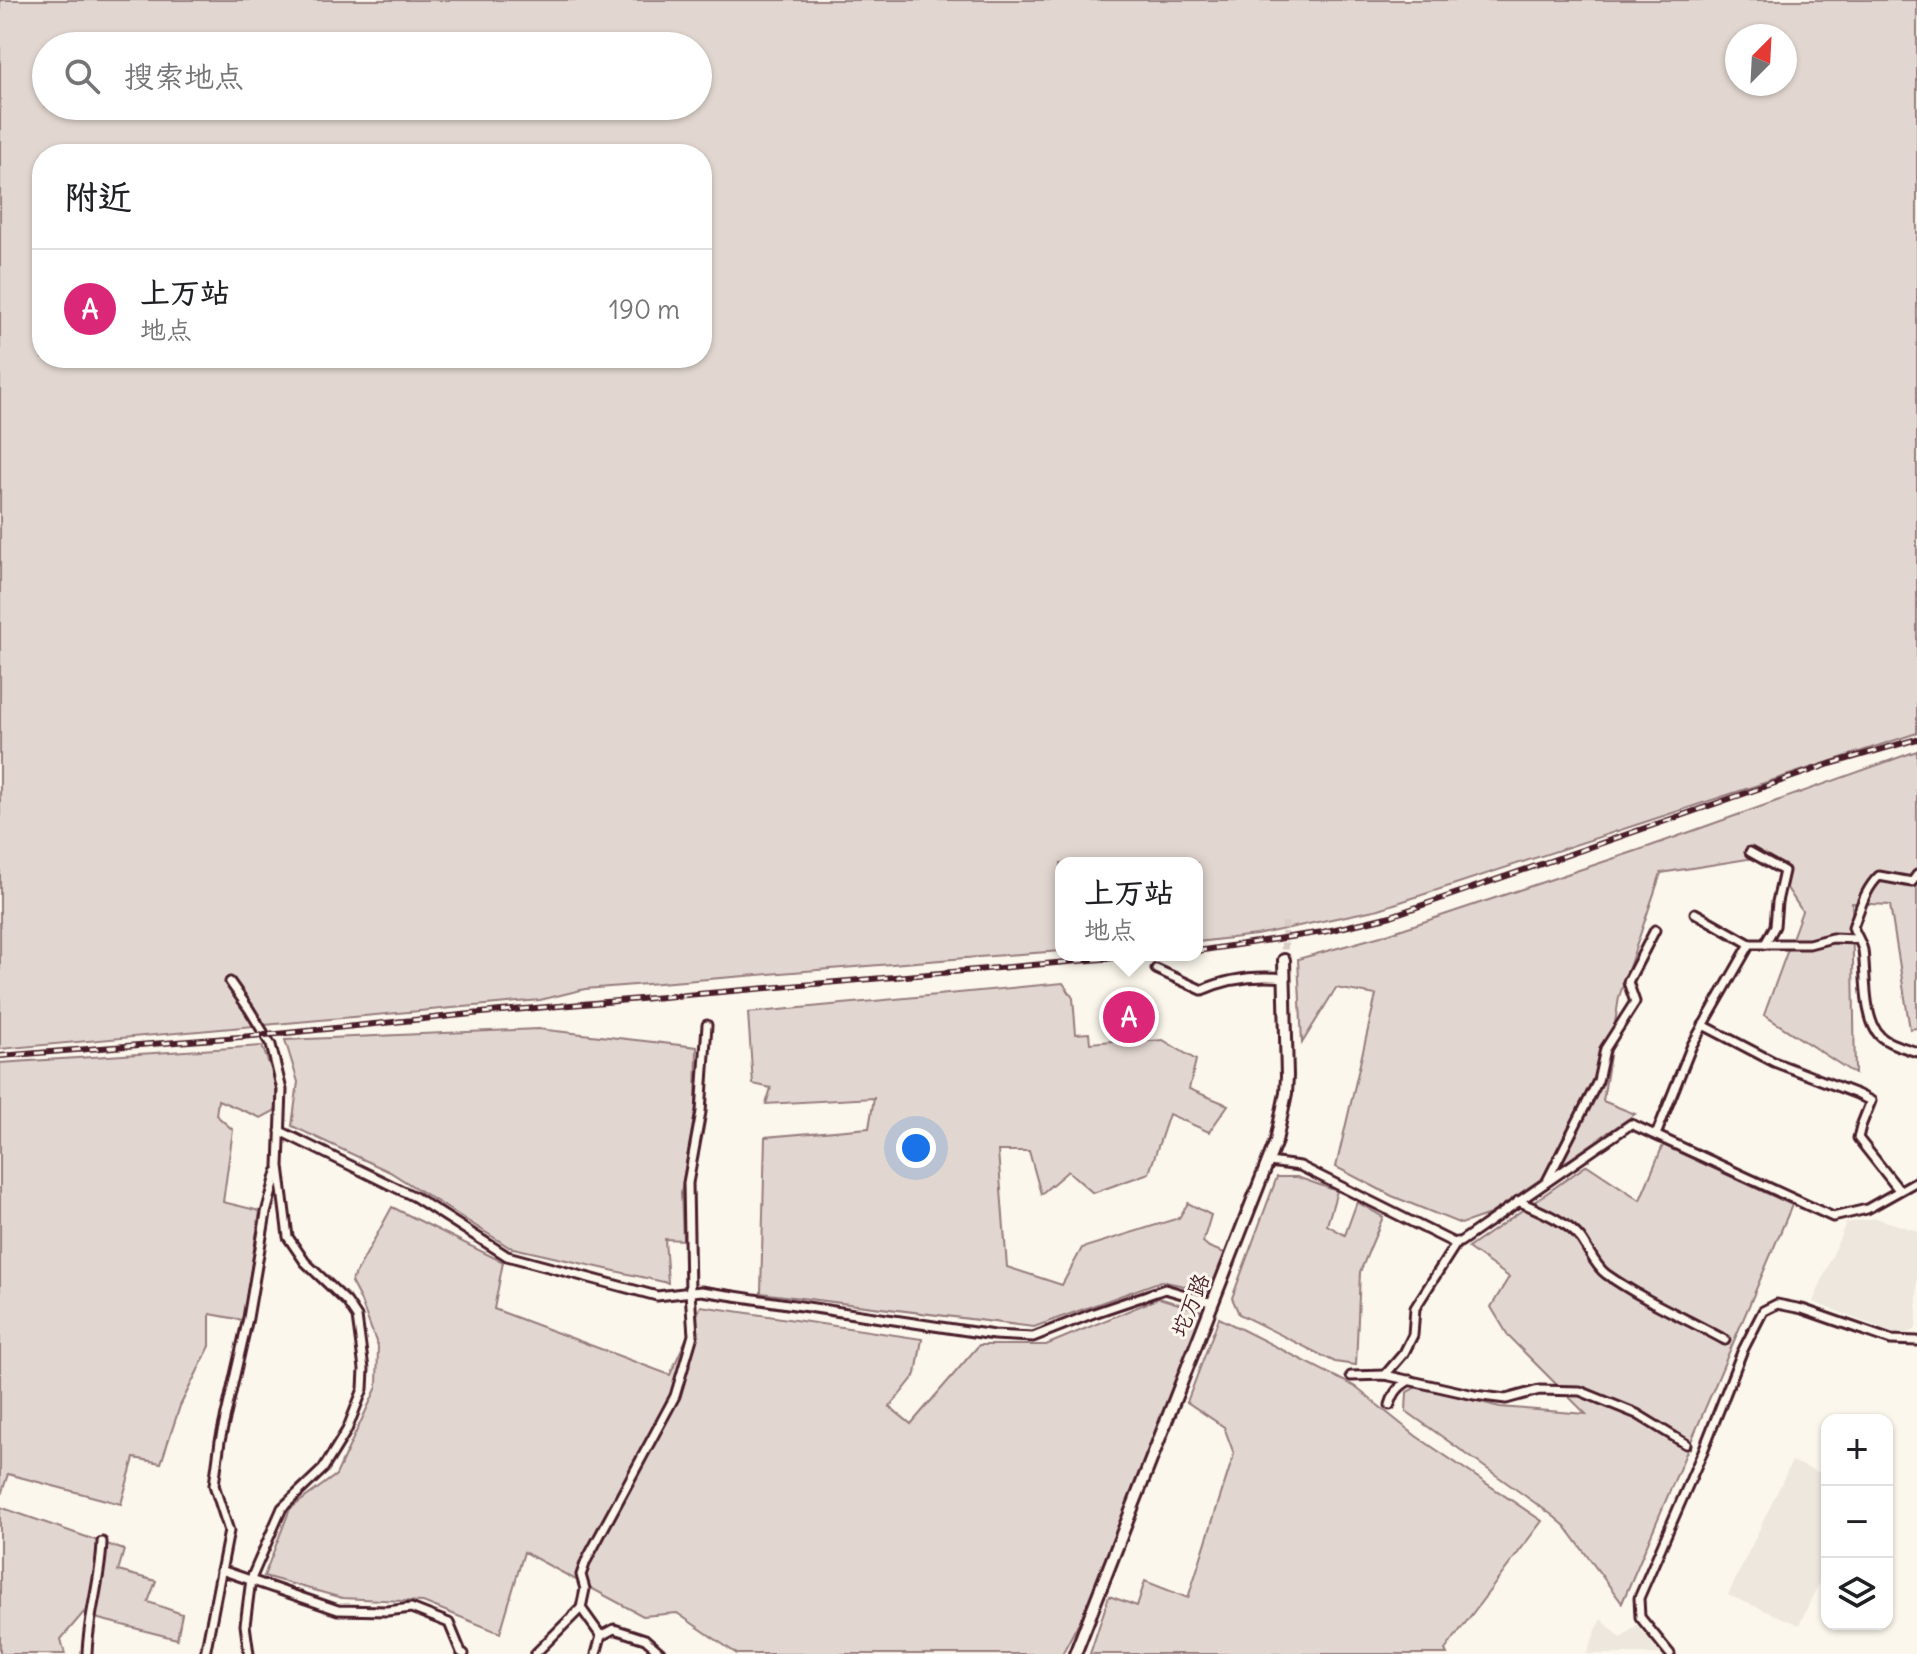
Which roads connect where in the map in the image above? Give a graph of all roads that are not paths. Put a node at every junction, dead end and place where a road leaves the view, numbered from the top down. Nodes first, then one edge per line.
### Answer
1 (1750, 852) dead end
2 (1917, 875) edge
3 (1695, 913) dead end
4 (1655, 930) dead end
5 (1857, 939) junction
6 (1750, 944) junction
7 (1765, 944) junction
8 (1284, 960) tunnel mouth
9 (1156, 969) dead end
10 (1285, 978) junction
11 (230, 982) dead end
12 (707, 1025) dead end
13 (1703, 1025) junction
14 (1917, 1052) edge
15 (280, 1131) junction
16 (1656, 1135) junction
17 (1269, 1162) junction
18 (279, 1166) junction
19 (1547, 1181) junction
20 (1917, 1181) edge
21 (1899, 1190) junction
22 (1518, 1201) junction
23 (1457, 1242) junction
24 (690, 1292) junction
25 (1213, 1303) junction
26 (1725, 1340) dead end
27 (1917, 1341) edge
28 (1385, 1375) junction
29 (1351, 1376) dead end
30 (1410, 1380) junction
31 (1390, 1405) dead end
32 (1686, 1444) dead end
33 (102, 1542) dead end
34 (221, 1570) junction
35 (251, 1579) junction
36 (581, 1608) junction
37 (601, 1636) junction
38 (87, 1654) edge
39 (205, 1654) edge
40 (249, 1654) edge
41 (464, 1654) edge
42 (535, 1654) edge
43 (596, 1654) edge
44 (662, 1654) edge
45 (1075, 1654) edge
46 (1670, 1654) edge

1 - 7 street
2 - 5 street
3 - 6 street
4 - 19 street
5 - 7 street
5 - 14 street
6 - 7 street
6 - 13 street
8 - 10 main road, 坨万路
9 - 10 street
10 - 17 main road, 坨万路
11 - 15 street
12 - 24 street
13 - 16 street
13 - 21 street
15 - 18 street
15 - 24 street
16 - 19 street
16 - 21 street
17 - 23 street
17 - 25 main road, 坨万路
18 - 34 street
18 - 35 street
19 - 22 street
20 - 21 street
22 - 23 street
22 - 26 street
23 - 28 street
24 - 25 street
24 - 36 street
25 - 45 main road, 坨万路
27 - 46 street
28 - 29 street
28 - 30 street
30 - 31 street
30 - 32 street
33 - 38 street
34 - 35 street
34 - 39 street
35 - 40 street
35 - 41 street
36 - 37 street
36 - 42 street
37 - 43 street
37 - 44 street

